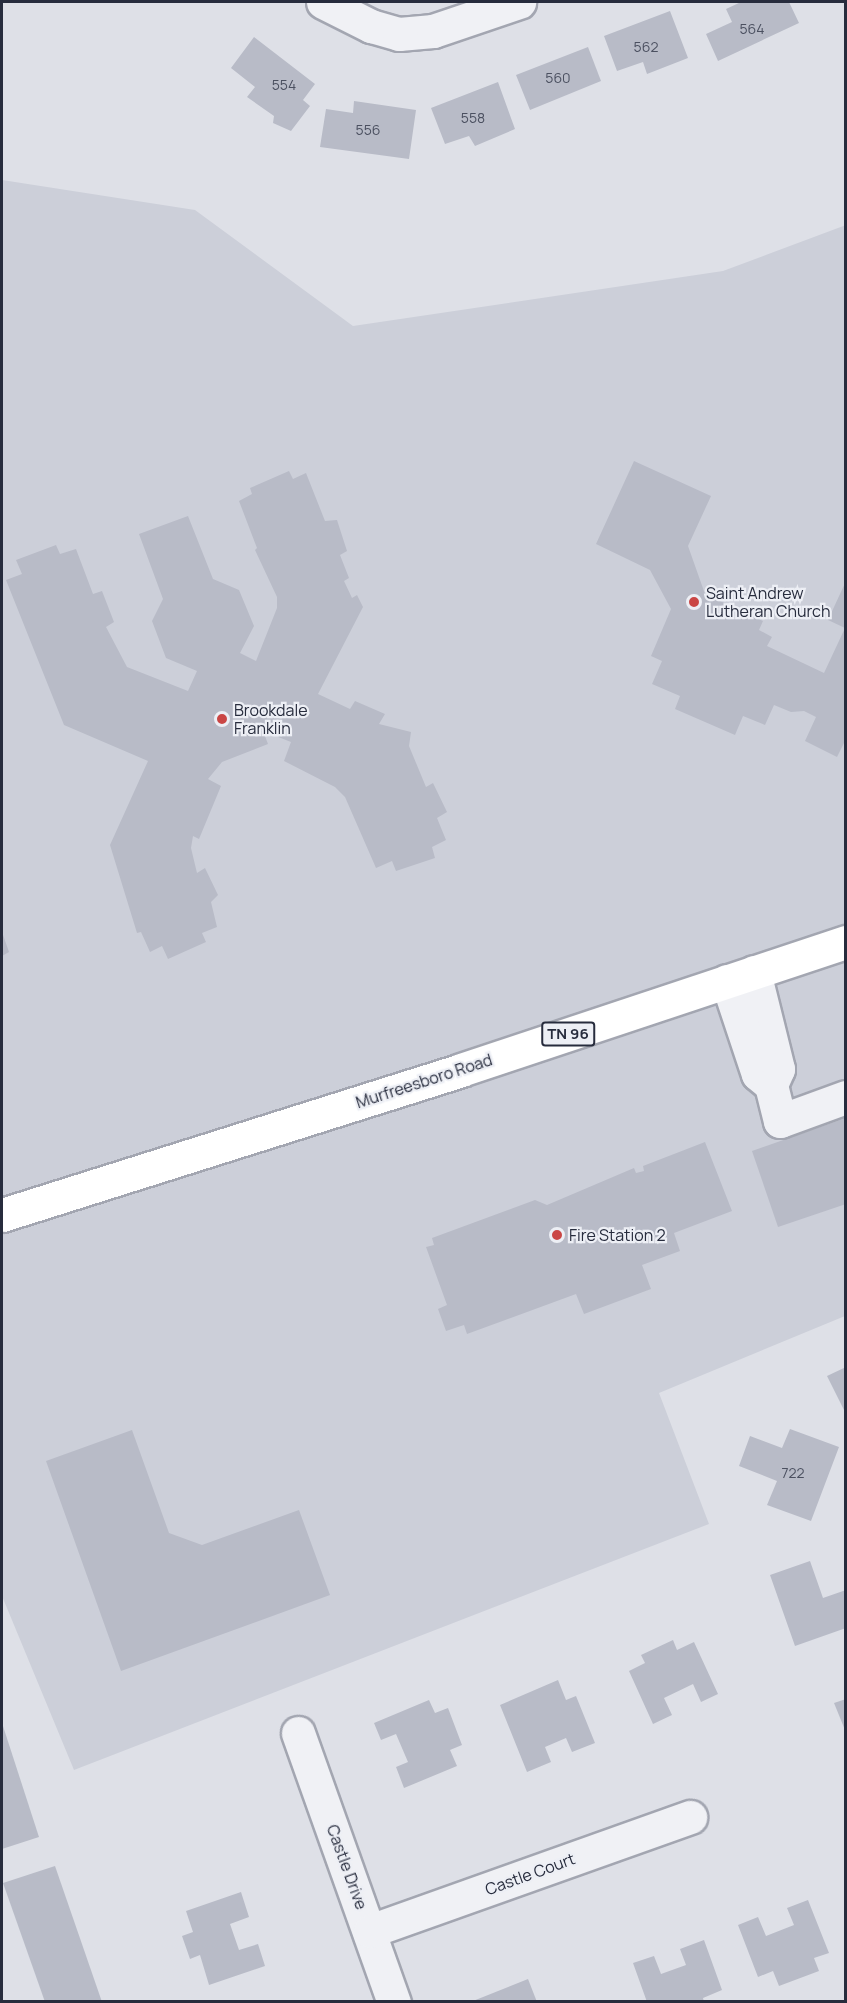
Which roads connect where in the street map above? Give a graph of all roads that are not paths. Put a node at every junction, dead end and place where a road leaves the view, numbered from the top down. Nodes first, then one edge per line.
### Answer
1 (323, 2) edge
2 (519, 2) edge
3 (846, 942) edge
4 (740, 976) junction
5 (846, 1098) edge
6 (2, 1215) edge
7 (298, 1733) dead end
8 (690, 1817) dead end
9 (370, 1931) junction
10 (394, 2001) edge

1 - 2 street
3 - 4 highway, Murfreesboro Road / TN 96
4 - 5 street
4 - 6 highway, Murfreesboro Road / TN 96
7 - 9 street, Castle Drive
8 - 9 street, Castle Court
9 - 10 street, Castle Drive

